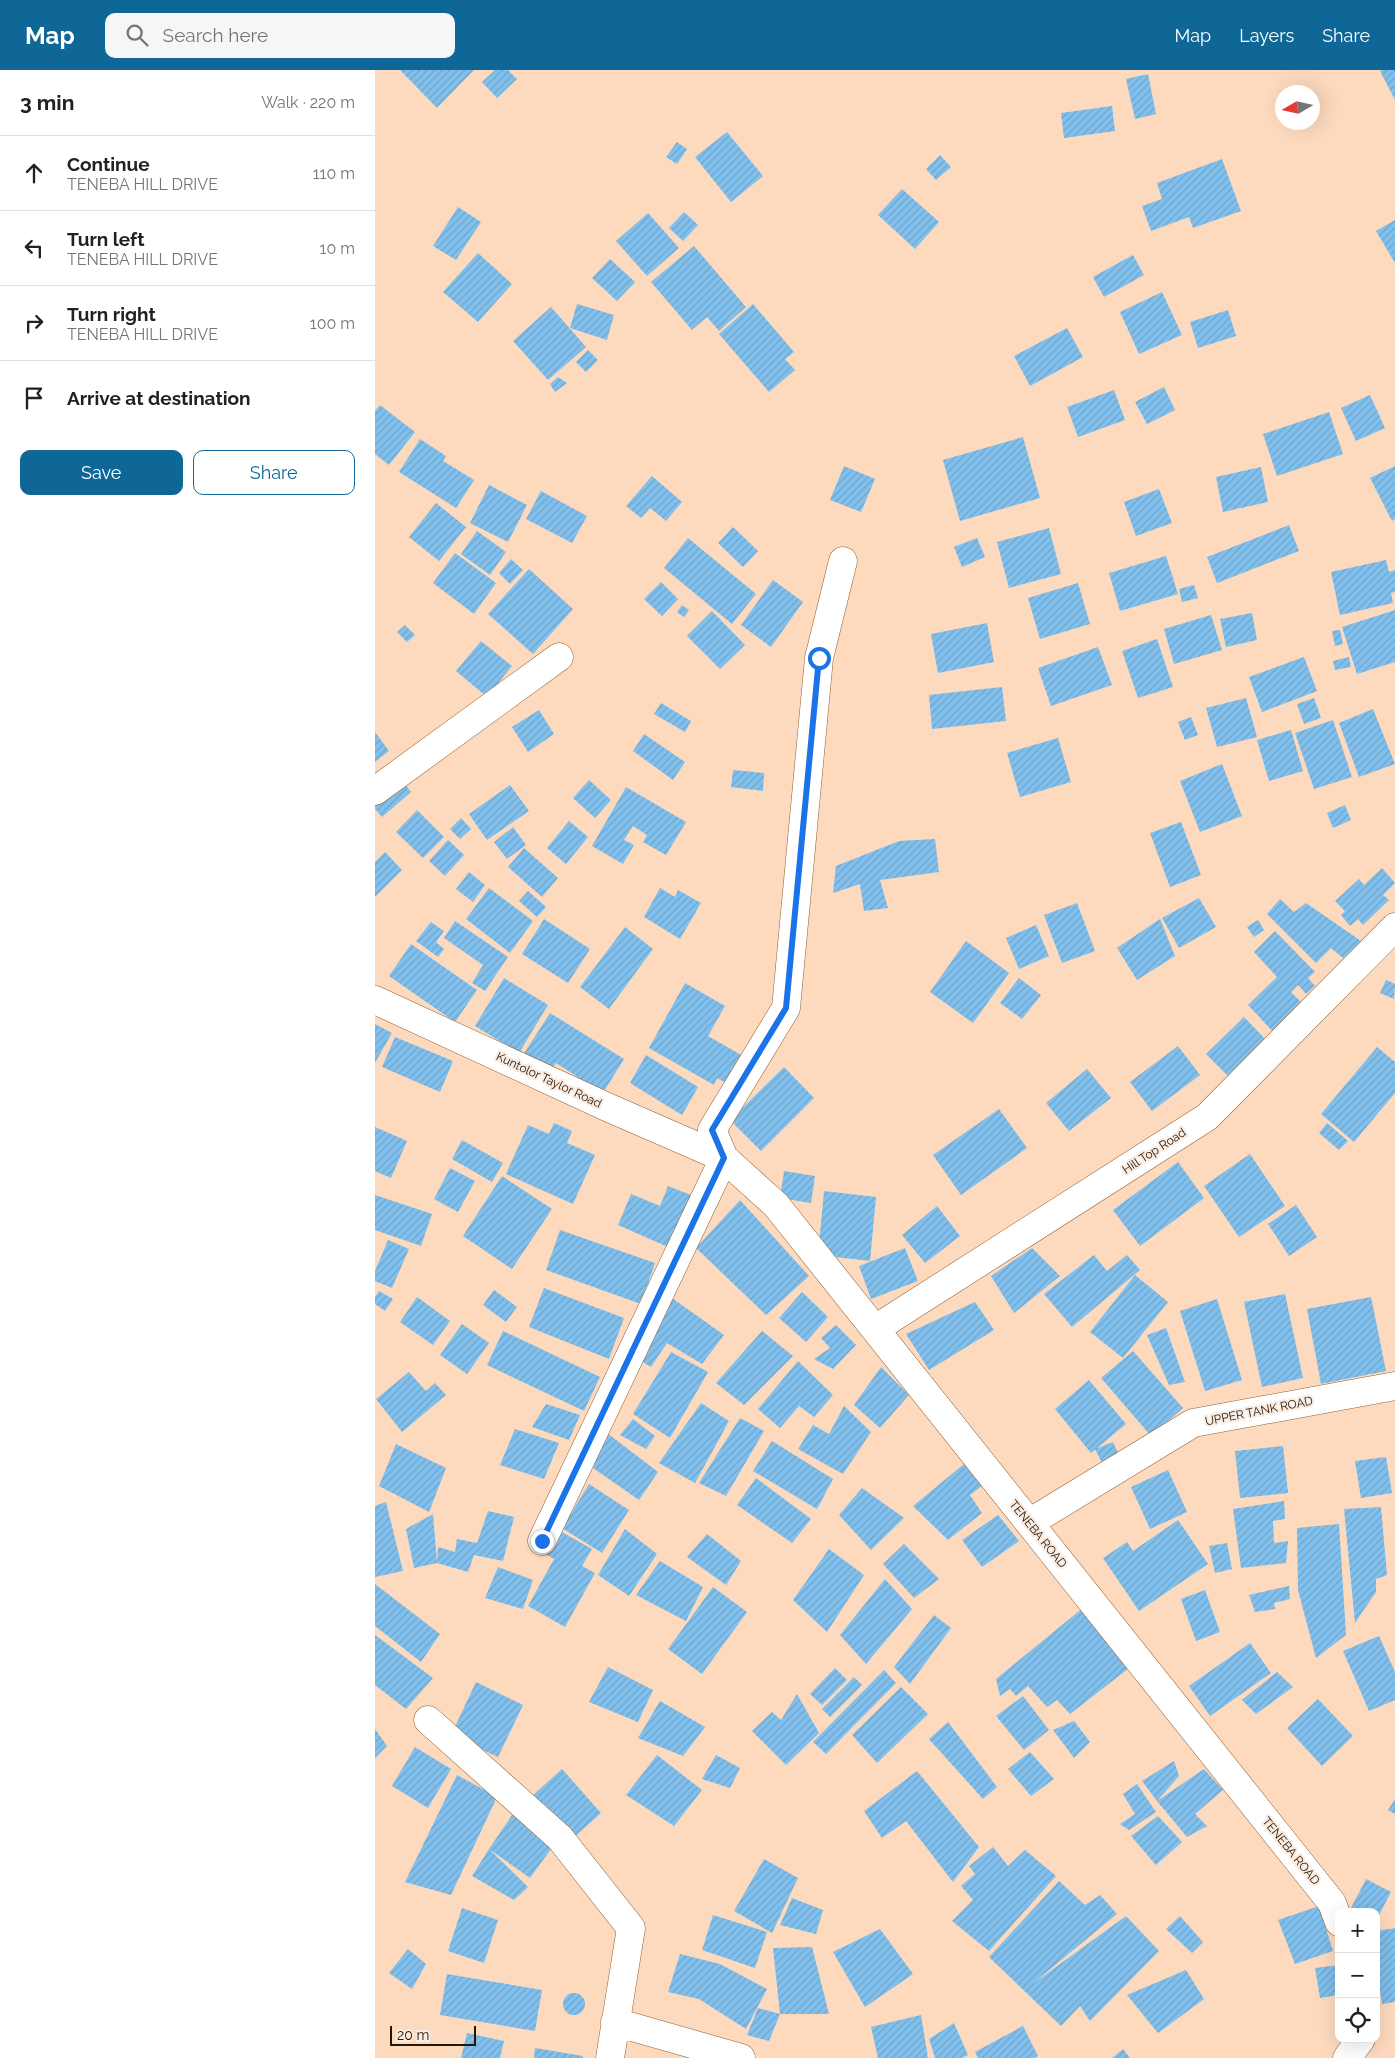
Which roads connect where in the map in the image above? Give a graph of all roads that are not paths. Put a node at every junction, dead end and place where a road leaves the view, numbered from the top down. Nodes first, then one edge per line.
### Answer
1 (843, 562) dead end
2 (559, 657) dead end
3 (375, 791) edge
4 (1395, 927) edge
5 (375, 1000) edge
6 (724, 1158) junction
7 (875, 1330) junction
8 (1395, 1386) edge
9 (1029, 1523) junction
10 (542, 1541) dead end
11 (428, 1720) dead end
12 (1335, 1911) edge
13 (615, 2022) junction
14 (1358, 2043) edge
15 (610, 2058) edge
16 (741, 2058) edge
17 (1347, 2058) edge

1 - 6 street
2 - 3 street
4 - 7 street, Hill Top Road
5 - 6 street, Kuntolor Taylor Road
6 - 7 street, TENEBA ROAD
6 - 10 street
7 - 9 street, TENEBA ROAD
8 - 9 street, UPPER TANK ROAD
9 - 12 street, TENEBA ROAD
11 - 13 street
13 - 15 street
13 - 16 street
14 - 17 street

